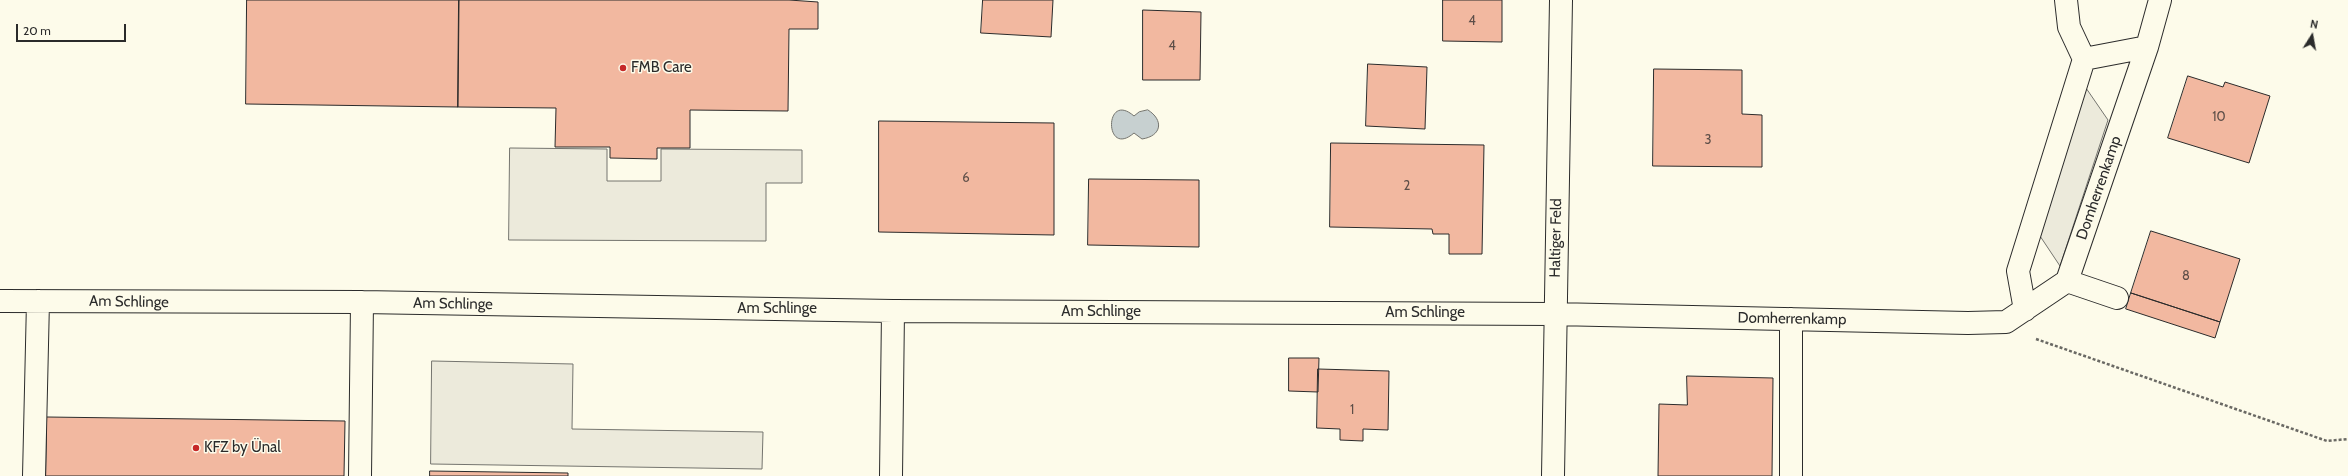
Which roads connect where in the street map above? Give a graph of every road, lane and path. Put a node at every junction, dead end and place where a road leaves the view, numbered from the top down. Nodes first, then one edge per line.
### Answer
1 (1561, 0) edge
2 (2066, 0) edge
3 (2160, 0) edge
4 (2147, 48) junction
5 (2084, 59) junction
6 (2067, 281) junction
7 (2117, 298) dead end
8 (0, 301) edge
9 (38, 301) junction
10 (362, 302) junction
11 (2025, 310) junction
12 (893, 311) junction
13 (1554, 314) junction
14 (1791, 320) junction
15 (2006, 322) junction
16 (2348, 439) edge
17 (34, 476) edge
18 (360, 476) edge
19 (892, 476) edge
20 (1553, 476) edge
21 (1791, 476) edge

1 - 13 street, Haltiger Feld
2 - 5 street
3 - 4 street, Domherrenkamp
4 - 5 street
4 - 6 street, Domherrenkamp
5 - 11 street
6 - 7 street
6 - 11 street
8 - 9 street, Am Schlinge
9 - 10 street, Am Schlinge
9 - 17 street
10 - 12 street, Am Schlinge
10 - 18 street
11 - 15 street
12 - 13 street, Am Schlinge
12 - 19 street
13 - 14 street, Domherrenkamp
13 - 20 street, Haltiger Feld
14 - 15 street, Domherrenkamp
14 - 21 street
15 - 16 path

